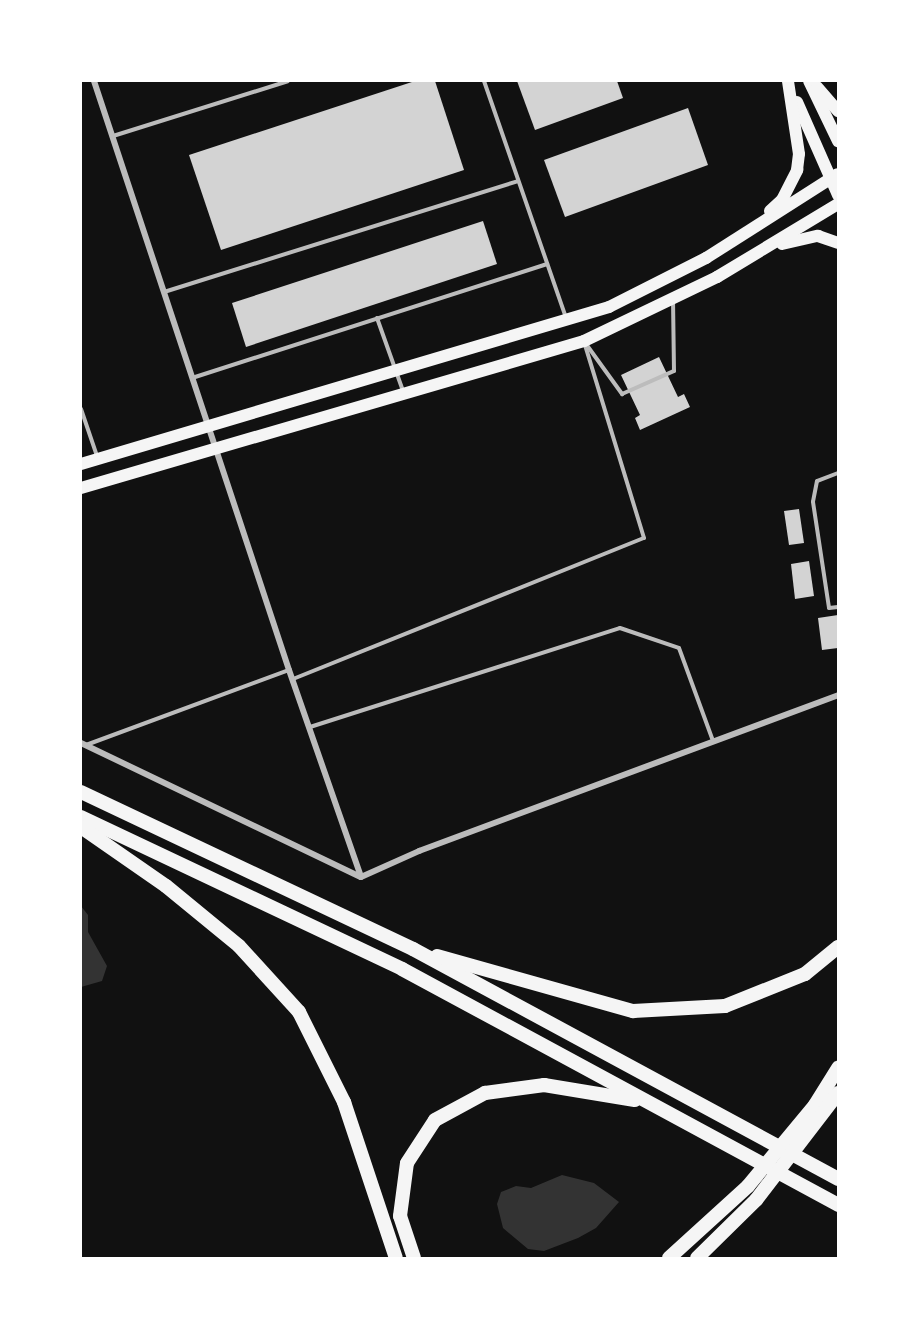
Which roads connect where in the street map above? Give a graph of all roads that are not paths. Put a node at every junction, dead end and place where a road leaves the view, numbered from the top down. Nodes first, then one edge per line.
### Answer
1 (94, 81) edge
2 (288, 81) edge
3 (484, 81) edge
4 (788, 81) edge
5 (811, 81) edge
6 (838, 111) edge
7 (112, 136) junction
8 (838, 141) edge
9 (834, 177) edge
10 (518, 181) junction
11 (838, 195) edge
12 (838, 204) edge
13 (752, 229) junction
14 (838, 243) edge
15 (755, 254) junction
16 (547, 264) junction
17 (163, 292) junction
18 (673, 299) junction
19 (377, 318) junction
20 (567, 321) junction
21 (584, 341) junction
22 (396, 370) junction
23 (191, 378) junction
24 (403, 392) junction
25 (81, 409) edge
26 (207, 425) junction
27 (215, 449) junction
28 (98, 459) junction
29 (81, 464) edge
30 (838, 473) edge
31 (81, 488) edge
32 (838, 607) edge
33 (288, 670) junction
34 (292, 679) junction
35 (838, 695) edge
36 (309, 728) junction
37 (713, 741) junction
38 (83, 744) edge
39 (81, 792) edge
40 (81, 818) edge
41 (81, 827) edge
42 (361, 877) junction
43 (838, 947) edge
44 (412, 949) junction
45 (838, 1068) edge
46 (838, 1093) edge
47 (646, 1101) junction
48 (838, 1179) edge
49 (838, 1205) edge
50 (396, 1258) edge
51 (414, 1258) edge
52 (669, 1258) edge
53 (697, 1258) edge

1 - 7 street
2 - 7 lane
3 - 10 lane
4 - 9 main road
4 - 13 main road
5 - 6 main road
5 - 8 main road
7 - 17 street
9 - 11 main road
9 - 13 main road
10 - 16 lane
10 - 17 lane
12 - 15 main road
13 - 20 main road
14 - 15 main road
15 - 18 main road
16 - 19 lane
16 - 20 lane
17 - 23 street
18 - 21 main road
18 - 21 lane
19 - 22 lane
19 - 23 lane
20 - 22 main road
21 - 24 main road
21 - 34 lane
22 - 24 lane
22 - 26 main road
23 - 26 street
24 - 27 main road
25 - 28 lane
26 - 27 street
26 - 28 main road
27 - 31 main road
27 - 33 street
28 - 29 main road
30 - 32 lane
33 - 34 street
33 - 38 lane
34 - 36 street
35 - 37 street
36 - 37 lane
36 - 42 street
37 - 42 street
38 - 42 street
39 - 44 highway
40 - 47 highway
41 - 50 highway
43 - 44 highway
44 - 48 highway
45 - 52 highway
46 - 53 highway
47 - 49 highway
47 - 51 highway

